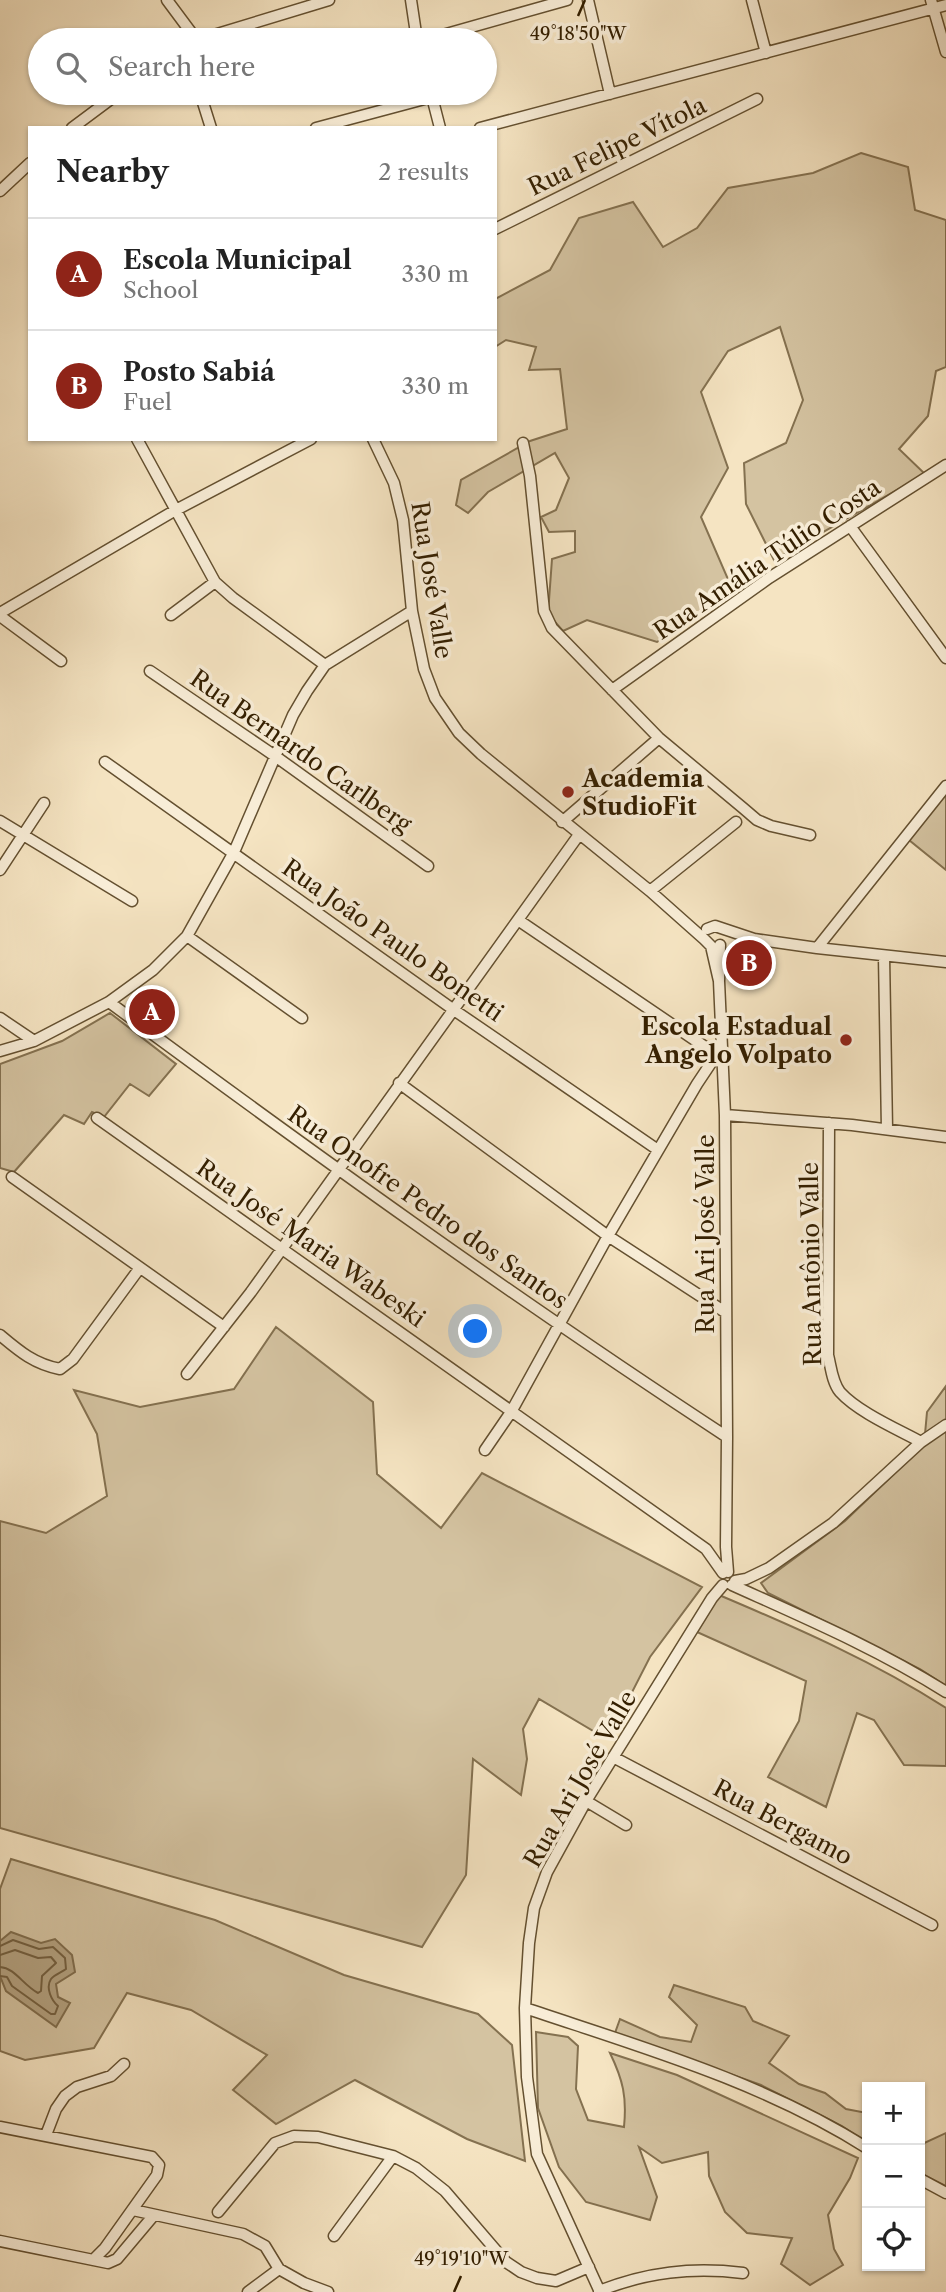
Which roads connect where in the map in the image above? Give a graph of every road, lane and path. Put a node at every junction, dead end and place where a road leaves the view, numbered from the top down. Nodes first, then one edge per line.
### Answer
1 (167, 0) edge
2 (329, 0) edge
3 (411, 0) edge
4 (567, 0) edge
5 (588, 0) edge
6 (752, 0) edge
7 (932, 4) edge
8 (946, 5) edge
9 (188, 28) edge
10 (234, 28) edge
11 (416, 28) edge
12 (468, 28) edge
13 (766, 52) junction
14 (946, 52) edge
15 (610, 94) junction
16 (757, 99) dead end
17 (103, 105) edge
18 (203, 105) edge
19 (396, 105) edge
20 (434, 105) edge
21 (75, 126) edge
22 (210, 126) edge
23 (323, 126) edge
24 (439, 126) edge
25 (488, 126) edge
26 (28, 165) edge
27 (0, 191) edge
28 (497, 228) edge
29 (138, 441) edge
30 (307, 441) edge
31 (374, 441) edge
32 (523, 443) dead end
33 (946, 465) edge
34 (174, 511) junction
35 (850, 526) junction
36 (215, 582) junction
37 (412, 611) junction
38 (0, 615) edge
39 (171, 615) dead end
40 (946, 658) edge
41 (61, 661) dead end
42 (325, 666) junction
43 (150, 671) dead end
44 (612, 690) junction
45 (659, 738) junction
46 (275, 756) junction
47 (105, 762) dead end
48 (946, 786) edge
49 (44, 803) dead end
50 (0, 821) edge
51 (562, 822) junction
52 (736, 822) dead end
53 (810, 835) dead end
54 (23, 836) junction
55 (579, 836) junction
56 (234, 852) junction
57 (428, 866) dead end
58 (0, 870) edge
59 (650, 891) junction
60 (132, 901) dead end
61 (518, 920) junction
62 (187, 936) junction
63 (715, 938) junction
64 (817, 948) junction
65 (884, 956) junction
66 (946, 962) edge
67 (109, 1002) junction
68 (454, 1010) junction
69 (0, 1018) edge
70 (302, 1018) dead end
71 (34, 1041) junction
72 (0, 1051) edge
73 (719, 1051) junction
74 (399, 1083) junction
75 (725, 1115) junction
76 (97, 1118) dead end
77 (830, 1124) junction
78 (887, 1129) junction
79 (946, 1137) edge
80 (658, 1150) junction
81 (339, 1171) junction
82 (12, 1177) dead end
83 (608, 1236) junction
84 (283, 1248) junction
85 (139, 1269) junction
86 (725, 1312) junction
87 (559, 1326) junction
88 (224, 1327) junction
89 (0, 1335) edge
90 (187, 1374) dead end
91 (511, 1412) junction
92 (946, 1425) edge
93 (727, 1437) junction
94 (921, 1442) junction
95 (485, 1450) dead end
96 (726, 1547) junction
97 (706, 1549) junction
98 (731, 1579) junction
99 (946, 1692) edge
100 (613, 1757) junction
101 (586, 1801) junction
102 (626, 1825) dead end
103 (932, 1924) dead end
104 (525, 2008) junction
105 (124, 2064) dead end
106 (0, 2127) edge
107 (46, 2135) junction
108 (862, 2145) edge
109 (393, 2156) junction
110 (925, 2182) edge
111 (946, 2193) edge
112 (133, 2210) junction
113 (218, 2213) dead end
114 (154, 2214) junction
115 (334, 2236) dead end
116 (0, 2241) edge
117 (93, 2260) junction
118 (589, 2267) junction
119 (279, 2269) junction
120 (743, 2273) dead end
121 (600, 2291) edge
122 (248, 2292) edge
123 (328, 2292) edge

1 - 9 street
2 - 10 street
3 - 11 street
4 - 12 street
5 - 15 street
6 - 13 street
7 - 8 street
7 - 13 street
7 - 14 street
13 - 15 street
15 - 25 street
16 - 28 street, Rua Felipe Vítola
17 - 21 street
18 - 22 street
19 - 23 street
20 - 24 street
26 - 27 street
29 - 34 street
30 - 34 street
31 - 37 street, Rua José Valle
32 - 44 street
33 - 35 street, Rua Amália Túlio Costa
34 - 36 street
34 - 38 street
35 - 40 street
35 - 44 street, Rua Amália Túlio Costa
36 - 39 street
36 - 42 street
37 - 42 street
37 - 51 street, Rua José Valle
38 - 41 street
42 - 46 street
43 - 46 street, Rua Bernardo Carlberg
44 - 45 street
45 - 51 street
45 - 53 street
46 - 56 street
46 - 57 street, Rua Bernardo Carlberg
47 - 56 street, Rua João Paulo Bonetti
48 - 64 street
49 - 54 street
50 - 54 street
51 - 55 street, Rua José Valle
52 - 59 street
54 - 58 street
54 - 60 street
55 - 59 street, Rua José Valle
55 - 61 street
56 - 62 street
56 - 68 street, Rua João Paulo Bonetti
59 - 63 street, Rua José Valle
61 - 68 street
61 - 73 street
62 - 67 street
62 - 70 street
63 - 64 street, Rua José Valle
63 - 73 street, Rua Ari José Valle
64 - 65 street, Rua José Valle
65 - 66 street, Rua José Valle
65 - 78 street
67 - 71 street
67 - 81 street, Rua Onofre Pedro dos Santos
68 - 74 street
68 - 80 street, Rua João Paulo Bonetti
69 - 71 street
71 - 72 street
73 - 75 street, Rua Ari José Valle
73 - 80 street
74 - 81 street
74 - 83 street
75 - 77 street
75 - 86 street, Rua Ari José Valle
76 - 84 street, Rua José Maria Wabeski
77 - 78 street
77 - 94 street, Rua Antônio Valle
78 - 79 street
80 - 83 street
81 - 84 street
81 - 87 street, Rua Onofre Pedro dos Santos
82 - 85 street
83 - 86 street
83 - 87 street
84 - 88 street
84 - 91 street, Rua José Maria Wabeski
85 - 88 street
85 - 89 street
86 - 93 street, Rua Ari José Valle
87 - 91 street
87 - 93 street, Rua Onofre Pedro dos Santos
88 - 90 street
91 - 95 street
91 - 97 street, Rua José Maria Wabeski
92 - 94 street
93 - 96 street, Rua Ari José Valle
94 - 98 street
96 - 97 street
96 - 98 street, Rua Ari José Valle
97 - 98 street, Rua José Maria Wabeski
98 - 99 street
98 - 100 street, Rua Ari José Valle
100 - 101 street, Rua Ari José Valle
100 - 103 street, Rua Bergamo
101 - 102 street
101 - 104 street, Rua Ari José Valle
104 - 108 street
104 - 118 street, Rua Ari José Valle
105 - 107 street
106 - 107 street
107 - 112 street
109 - 113 street
109 - 115 street
109 - 118 street
110 - 111 street
112 - 114 street
112 - 117 street
114 - 117 street
114 - 119 street
116 - 117 street
118 - 121 street, Rua Ari José Valle
119 - 122 street
119 - 123 street
120 - 121 street

